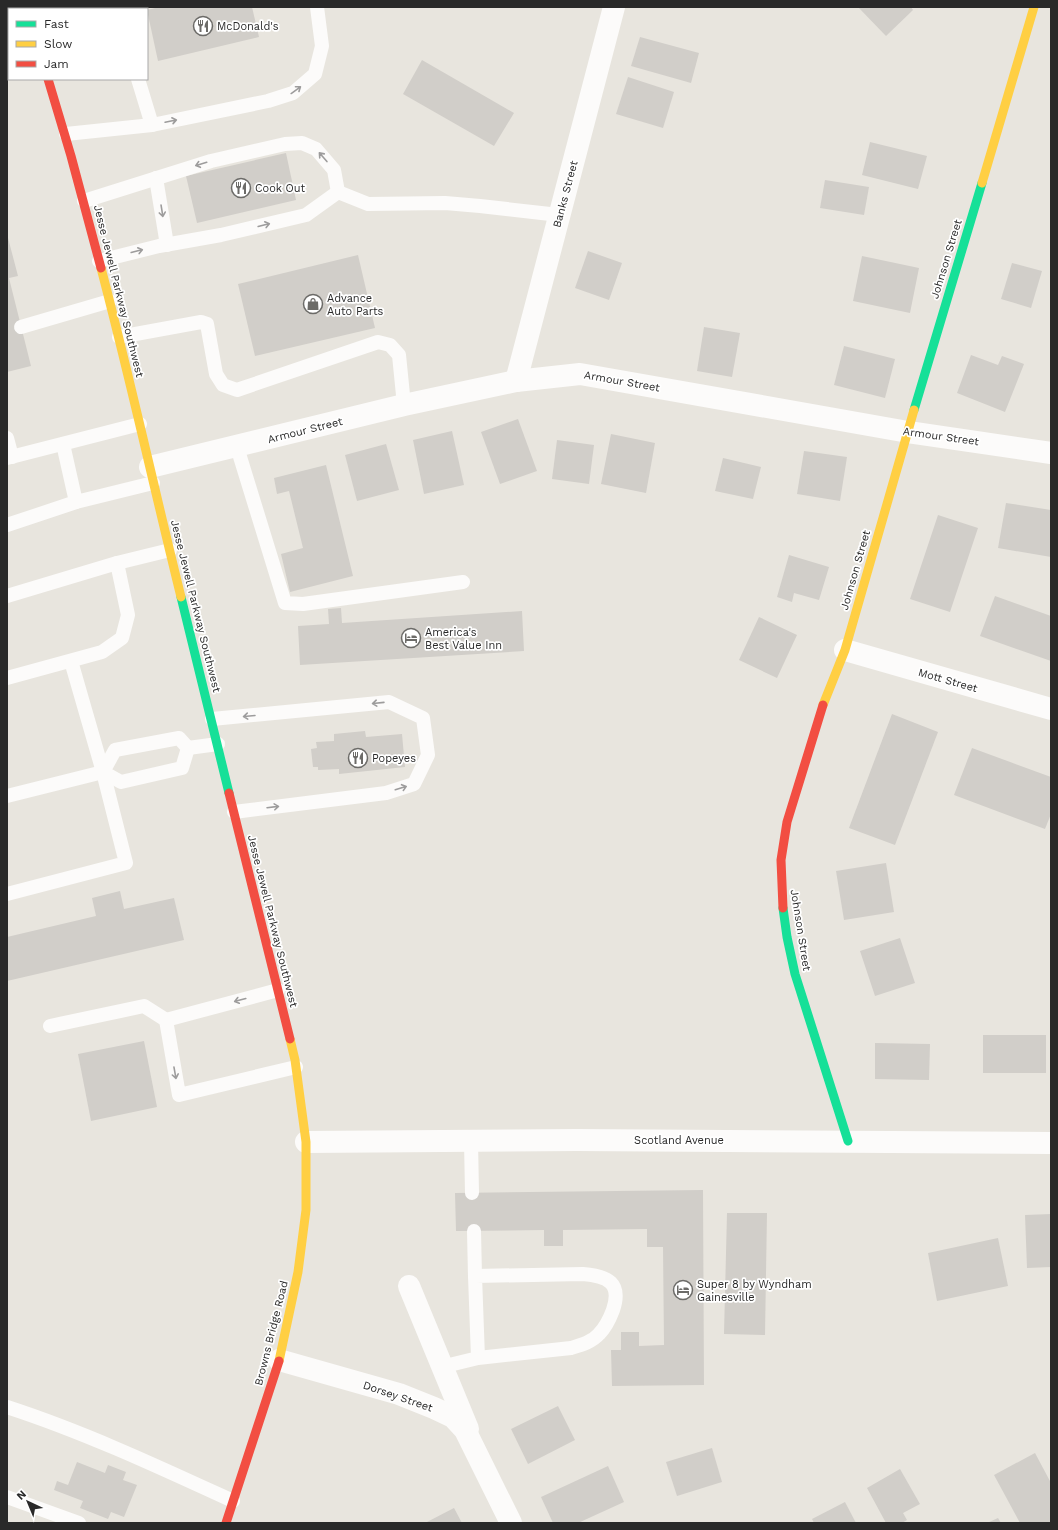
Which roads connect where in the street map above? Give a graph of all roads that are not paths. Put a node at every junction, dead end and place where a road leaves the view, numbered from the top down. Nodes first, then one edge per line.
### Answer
1 (317, 7) edge
2 (614, 7) edge
3 (1034, 7) edge
4 (48, 80) edge
5 (138, 80) edge
6 (152, 125) junction
7 (66, 134) junction
8 (156, 178) junction
9 (338, 192) junction
10 (84, 201) junction
11 (559, 216) junction
12 (167, 244) junction
13 (99, 261) junction
14 (110, 301) junction
15 (21, 327) dead end
16 (119, 337) junction
17 (516, 381) junction
18 (404, 405) junction
19 (140, 424) junction
20 (908, 432) junction
21 (7, 438) edge
22 (63, 444) junction
23 (237, 447) junction
24 (1051, 452) edge
25 (9, 458) edge
26 (152, 475) junction
27 (76, 502) junction
28 (7, 525) edge
29 (170, 550) junction
30 (117, 563) junction
31 (463, 582) dead end
32 (7, 596) edge
33 (845, 650) junction
34 (71, 661) junction
35 (7, 678) edge
36 (1051, 709) edge
37 (212, 719) junction
38 (218, 744) junction
39 (188, 748) junction
40 (104, 772) junction
41 (7, 796) edge
42 (234, 812) junction
43 (7, 894) edge
44 (278, 990) junction
45 (166, 1020) junction
46 (50, 1026) dead end
47 (296, 1067) junction
48 (470, 1141) junction
49 (848, 1141) junction
50 (306, 1142) junction
51 (1051, 1143) edge
52 (472, 1193) dead end
53 (474, 1231) dead end
54 (475, 1276) junction
55 (409, 1286) dead end
56 (478, 1358) junction
57 (279, 1360) junction
58 (441, 1367) junction
59 (7, 1407) edge
60 (486, 1473) junction
61 (7, 1497) edge
62 (233, 1501) junction
63 (79, 1523) edge
64 (226, 1523) edge
65 (511, 1523) edge

6 -> 1 lane
2 - 11 street, Banks Street
3 - 20 main road, Johnson Street
4 - 7 main road, Jesse Jewell Parkway Southwest
5 - 6 lane
6 - 7 lane
7 - 10 main road, Jesse Jewell Parkway Southwest
9 -> 8 lane
8 - 10 lane
8 -> 12 lane
9 - 11 lane
12 -> 9 lane
10 - 13 main road, Jesse Jewell Parkway Southwest
11 - 17 street, Banks Street
13 -> 12 lane
13 - 14 main road, Jesse Jewell Parkway Southwest
14 - 15 lane
14 - 16 main road, Jesse Jewell Parkway Southwest
16 - 18 lane
16 - 19 main road, Jesse Jewell Parkway Southwest
17 - 18 street, Armour Street
17 - 20 street, Armour Street
18 - 23 street, Armour Street
19 - 22 lane
19 - 26 main road, Jesse Jewell Parkway Southwest
20 - 24 street, Armour Street
20 - 33 main road, Johnson Street
21 - 25 lane
22 - 25 lane
22 - 27 lane
23 - 26 street, Armour Street
23 - 31 lane
26 - 27 lane
26 - 29 main road, Jesse Jewell Parkway Southwest
27 - 28 lane
29 - 30 lane
29 - 37 main road, Jesse Jewell Parkway Southwest
30 - 32 lane
30 - 34 lane
33 - 36 street, Mott Street
33 - 49 main road, Johnson Street
34 - 35 lane
34 - 40 lane
37 - 38 main road, Jesse Jewell Parkway Southwest
42 -> 37 lane
38 - 39 lane
38 - 42 main road, Jesse Jewell Parkway Southwest
39 - 40 lane
39 - 40 lane
40 - 41 lane
40 - 43 lane
42 - 44 main road, Jesse Jewell Parkway Southwest
44 -> 45 lane
44 - 47 main road, Jesse Jewell Parkway Southwest
45 - 46 lane
45 -> 47 lane
47 - 50 main road, Jesse Jewell Parkway Southwest
48 - 49 street, Scotland Avenue
48 - 50 street, Scotland Avenue
48 - 52 lane
49 - 51 street, Scotland Avenue
50 - 57 main road, Browns Bridge Road
53 - 54 lane
54 - 56 lane
54 - 56 lane
55 - 58 street, Dorsey Street
56 - 58 lane
57 - 60 street, Dorsey Street
57 - 62 main road, Browns Bridge Road
58 - 60 street, Dorsey Street
59 - 62 lane
60 - 65 street, Dorsey Street
61 - 63 lane
62 - 64 main road, Browns Bridge Road

